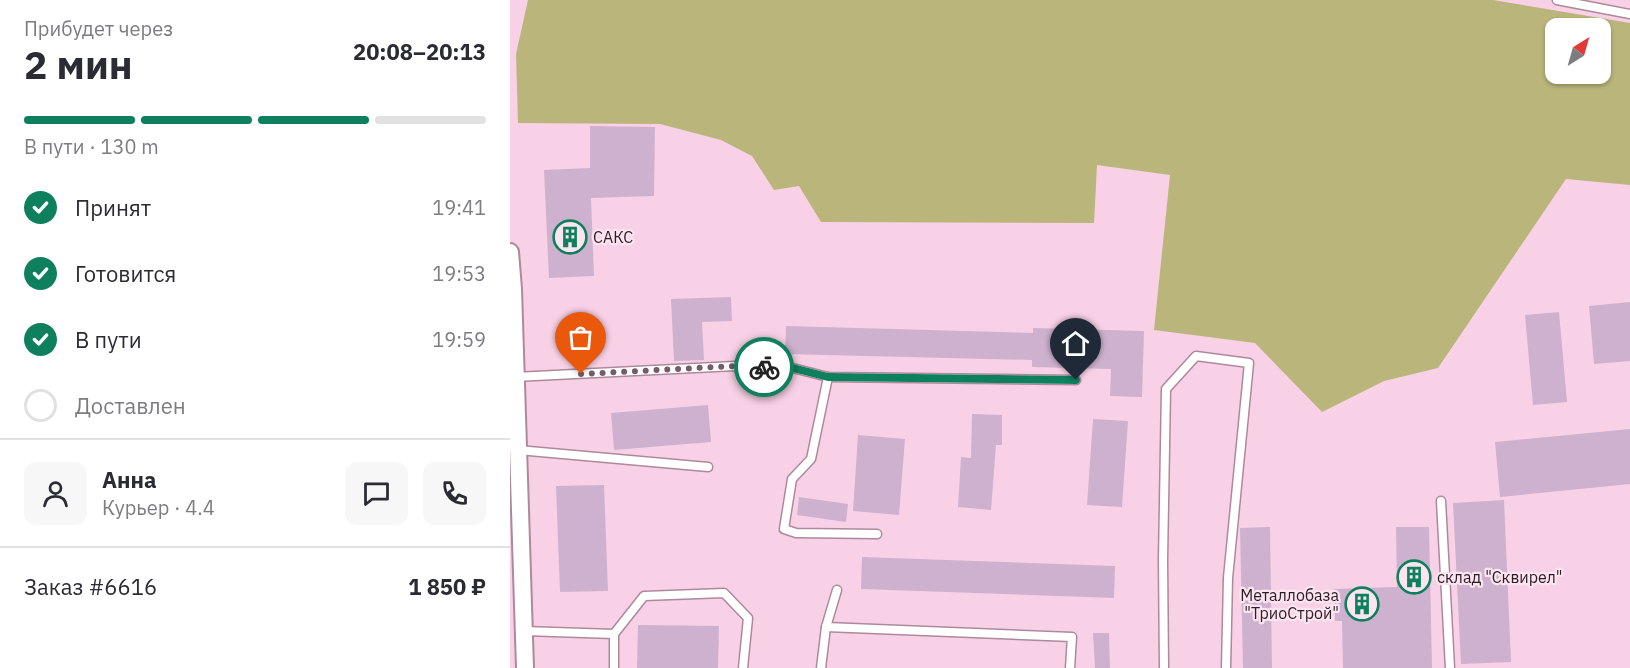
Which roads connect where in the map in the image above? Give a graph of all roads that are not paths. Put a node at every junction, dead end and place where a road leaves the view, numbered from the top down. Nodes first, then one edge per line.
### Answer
1 (1557, 0) edge
2 (1630, 14) edge
3 (510, 252) edge
4 (512, 289) edge
5 (515, 377) junction
6 (828, 377) junction
7 (1076, 380) dead end
8 (518, 450) junction
9 (708, 467) dead end
10 (1441, 501) dead end
11 (877, 534) dead end
12 (837, 590) dead end
13 (826, 627) junction
14 (524, 632) junction
15 (615, 634) junction
16 (525, 668) edge
17 (614, 668) edge
18 (743, 668) edge
19 (821, 668) edge
20 (1070, 668) edge
21 (1164, 668) edge
22 (1226, 668) edge
23 (1450, 668) edge

1 - 2 lane
3 - 4 street
4 - 5 street
5 - 6 lane
5 - 8 street
6 - 7 lane
6 - 11 lane
8 - 9 lane
8 - 14 street
10 - 23 lane
12 - 13 lane
13 - 19 lane
13 - 20 lane
14 - 15 lane
14 - 16 street
15 - 17 lane
15 - 18 lane
21 - 22 lane

